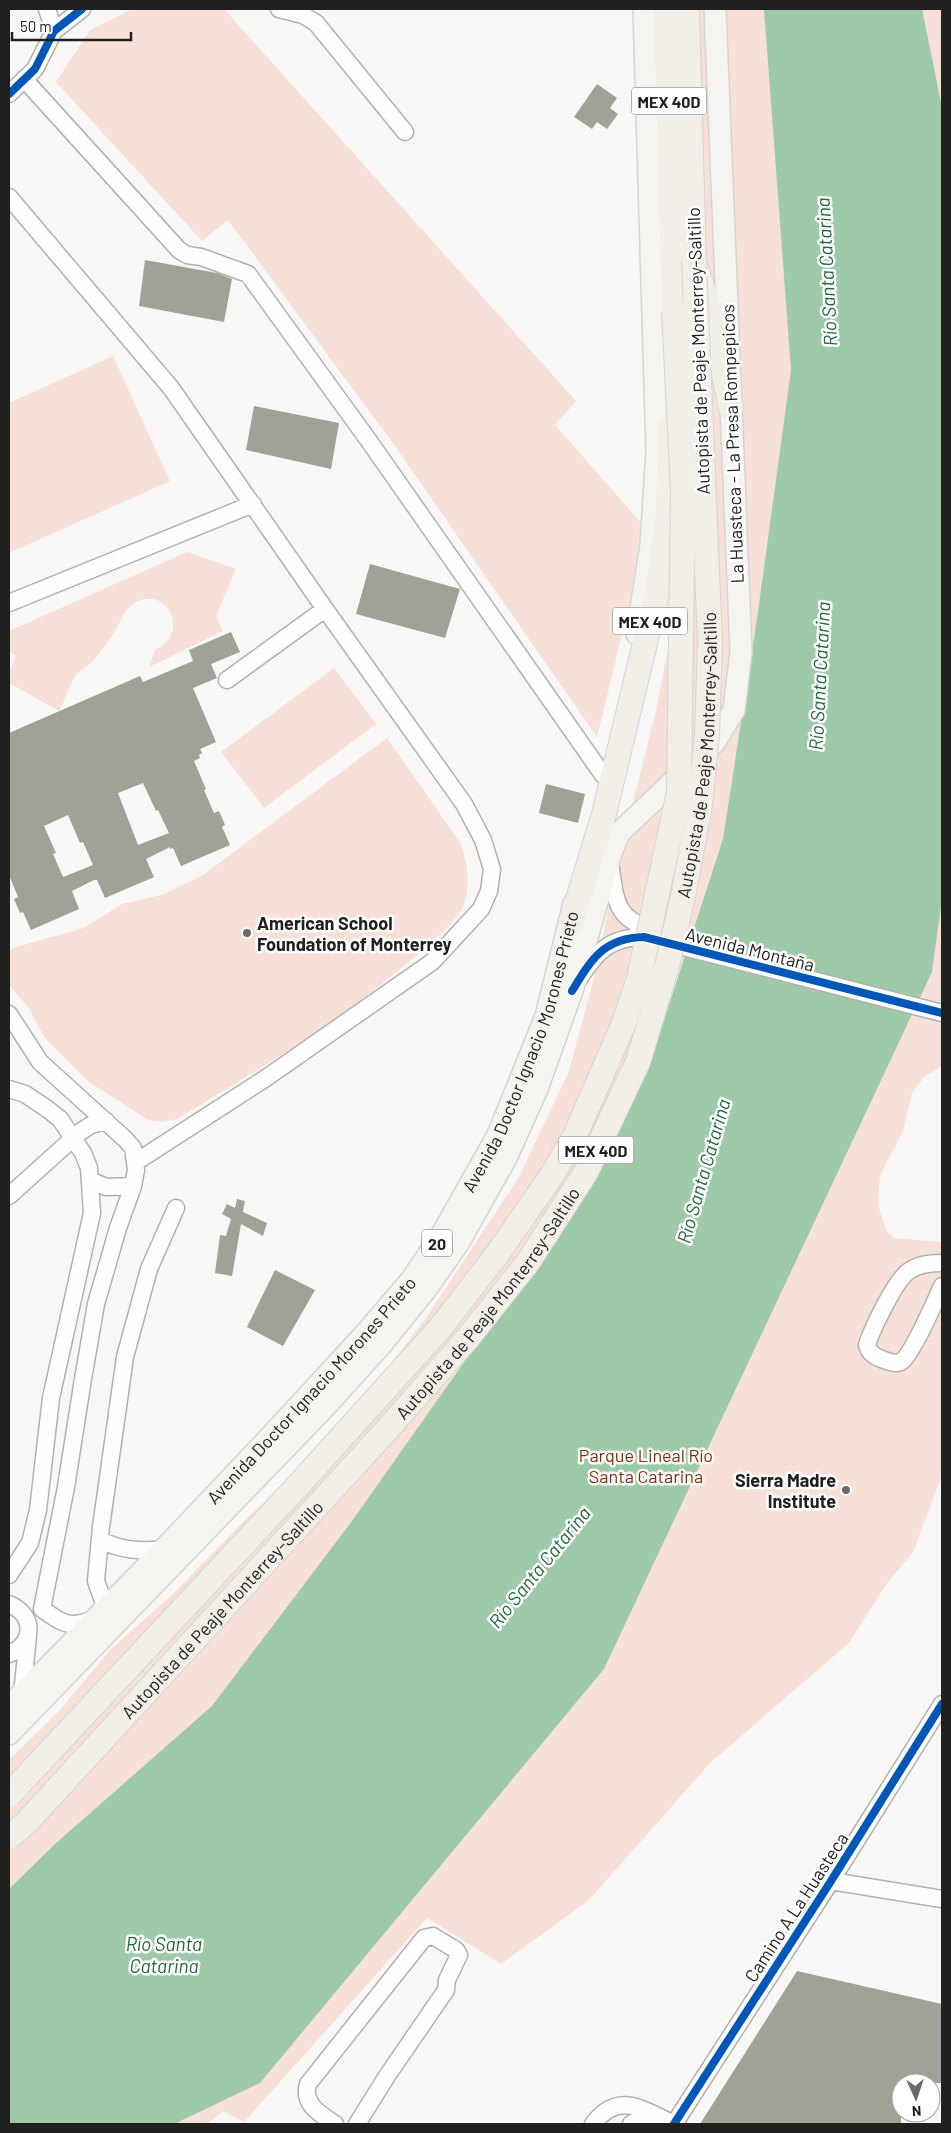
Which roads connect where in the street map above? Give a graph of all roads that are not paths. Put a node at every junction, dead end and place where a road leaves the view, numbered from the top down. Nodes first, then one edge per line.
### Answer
1 (47, 9) edge
2 (82, 9) edge
3 (279, 9) edge
4 (644, 9) edge
5 (666, 9) edge
6 (687, 9) edge
7 (715, 9) edge
8 (54, 32) junction
9 (24, 79) junction
10 (9, 94) edge
11 (405, 132) dead end
12 (9, 197) edge
13 (694, 261) junction
14 (674, 311) junction
15 (730, 408) junction
16 (253, 504) junction
17 (9, 603) edge
18 (325, 609) junction
19 (226, 680) dead end
20 (603, 775) junction
21 (619, 833) joint
22 (610, 856) junction
23 (571, 922) junction
24 (645, 933) junction
25 (572, 991) junction
26 (942, 1003) edge
27 (942, 1013) edge
28 (9, 1014) edge
29 (9, 1089) edge
30 (106, 1121) junction
31 (73, 1138) junction
32 (136, 1162) junction
33 (90, 1180) junction
34 (133, 1186) junction
35 (9, 1196) edge
36 (176, 1208) dead end
37 (942, 1263) edge
38 (942, 1286) edge
39 (58, 1365) junction
40 (84, 1370) junction
41 (100, 1540) junction
42 (164, 1549) junction
43 (9, 1574) edge
44 (9, 1604) edge
45 (42, 1609) junction
46 (101, 1613) junction
47 (28, 1630) junction
48 (9, 1654) edge
49 (16, 1701) edge
50 (942, 1704) edge
51 (9, 1734) edge
52 (9, 1794) edge
53 (9, 1837) edge
54 (831, 1881) junction
55 (942, 1899) edge
56 (635, 2118) edge
57 (334, 2124) edge
58 (357, 2124) edge
59 (593, 2124) edge
60 (650, 2124) edge
61 (674, 2124) edge

1 - 8 street
2 - 8 street
3 - 11 street
4 - 20 main road, Avenida Doctor Ignacio Morones Prieto / 20
5 - 14 highway, MEX 40D
6 - 13 highway, Autopista de Peaje Monterrey-Saltillo / MEX 40D
7 - 15 main road, La Huasteca - La Presa Rompepicos
8 - 9 street
9 - 10 street
9 - 20 street
12 - 16 street
13 - 15 highway
13 - 53 highway, Autopista de Peaje Monterrey-Saltillo / MEX 40D, bridge
14 - 23 highway, MEX 40D
14 - 52 highway, Autopista de Peaje Monterrey-Saltillo / MEX 40D, bridge
15 - 21 main road, La Huasteca - La Presa Rompepicos
16 - 17 street
16 - 18 street
18 - 19 street
18 - 32 street
20 - 23 main road, Avenida Doctor Ignacio Morones Prieto / 20
21 - 22 main road, Avenida Doctor Ignacio Morones Prieto / 20
22 - 24 street, Avenida Montaña
22 - 25 main road, Avenida Doctor Ignacio Morones Prieto / 20
23 - 42 main road, Avenida Doctor Ignacio Morones Prieto / 20
24 - 25 street, Avenida Montaña
24 - 26 street, Avenida Montaña, bridge
24 - 27 street, Avenida Montaña, bridge
25 - 51 main road, Avenida Doctor Ignacio Morones Prieto / 20
28 - 30 street
29 - 31 street
30 - 31 street
30 - 32 street
31 - 33 street
31 - 35 street
32 - 34 street
33 - 34 street
33 - 39 street
34 - 40 street
36 - 41 street
37 - 38 street
39 - 40 street
39 - 43 street
40 - 45 street
41 - 42 street
41 - 46 street
42 - 46 main road, Avenida Doctor Ignacio Morones Prieto / 20
44 - 47 street
45 - 46 street
45 - 47 street
46 - 49 main road, Avenida Doctor Ignacio Morones Prieto / 20
47 - 48 street
47 - 49 street
50 - 54 street, Camino A La Huasteca
54 - 55 street
54 - 61 street, Camino A La Huasteca
56 - 59 street
56 - 60 street
56 - 61 street
57 - 58 street

